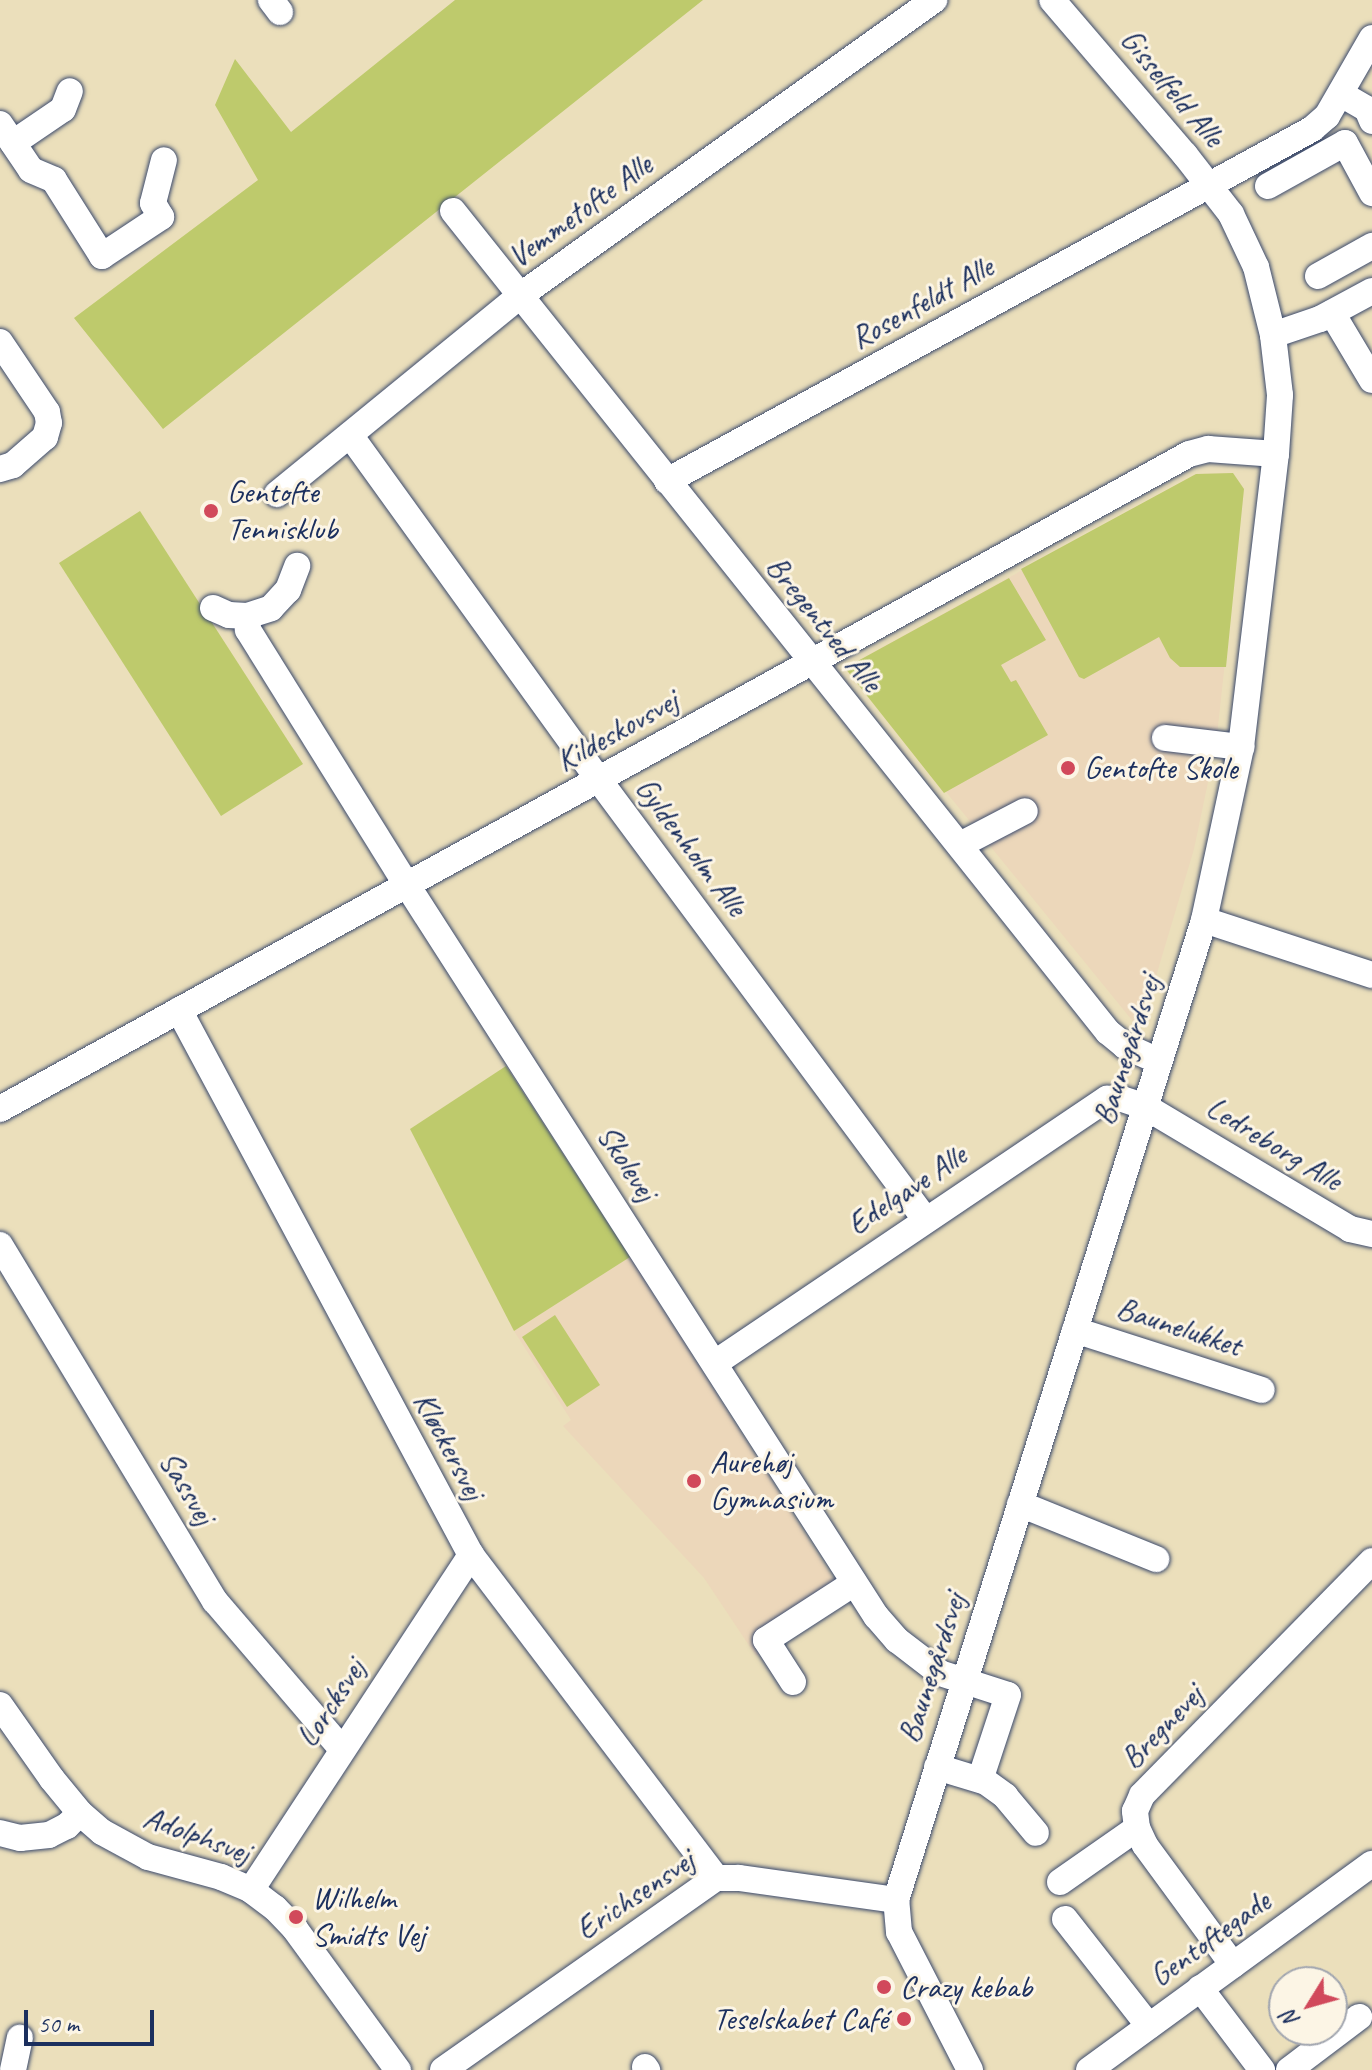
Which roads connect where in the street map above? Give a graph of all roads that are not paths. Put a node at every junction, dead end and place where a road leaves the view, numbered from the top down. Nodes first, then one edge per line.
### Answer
1 (934, 0) edge
2 (1052, 0) edge
3 (1372, 38) edge
4 (70, 91) dead end
5 (1341, 94) junction
6 (1372, 121) edge
7 (6, 134) edge
8 (164, 160) dead end
9 (1209, 185) junction
10 (1268, 186) dead end
11 (1372, 193) edge
12 (453, 211) dead end
13 (1372, 246) edge
14 (1318, 276) dead end
15 (1372, 291) edge
16 (521, 295) junction
17 (1332, 313) junction
18 (1273, 335) junction
19 (0, 342) edge
20 (1372, 380) edge
21 (350, 435) junction
22 (1276, 454) junction
23 (0, 469) edge
24 (667, 481) junction
25 (277, 494) dead end
26 (297, 566) dead end
27 (213, 608) dead end
28 (247, 616) junction
29 (810, 663) junction
30 (1165, 738) dead end
31 (1241, 747) junction
32 (599, 780) junction
33 (1025, 811) dead end
34 (960, 845) junction
35 (407, 885) junction
36 (1204, 920) junction
37 (1372, 975) edge
38 (179, 1010) junction
39 (1159, 1061) junction
40 (1144, 1106) junction
41 (0, 1109) edge
42 (925, 1219) junction
43 (1372, 1234) edge
44 (0, 1245) edge
45 (1075, 1330) junction
46 (715, 1363) junction
47 (1262, 1390) dead end
48 (1020, 1504) junction
49 (471, 1555) junction
50 (1156, 1559) dead end
51 (1372, 1561) edge
52 (854, 1583) junction
53 (964, 1681) junction
54 (793, 1682) dead end
55 (0, 1705) edge
56 (342, 1749) junction
57 (937, 1767) junction
58 (980, 1780) junction
59 (80, 1813) junction
60 (1137, 1828) junction
61 (0, 1833) edge
62 (1036, 1833) dead end
63 (1372, 1864) edge
64 (716, 1878) junction
65 (1060, 1882) dead end
66 (251, 1890) junction
67 (896, 1900) junction
68 (1065, 1919) dead end
69 (1233, 1965) junction
70 (1200, 1988) junction
71 (1359, 2017) dead end
72 (1149, 2026) junction
73 (20, 2038) dead end
74 (1251, 2066) edge
75 (13, 2070) edge
76 (398, 2070) edge
77 (443, 2070) edge
78 (970, 2070) edge
79 (1089, 2070) edge
80 (1289, 2070) edge

1 - 16 street, Vemmetofte Alle
2 - 9 street, Gisselfeld Alle
3 - 5 street
4 - 7 street
5 - 6 street
5 - 9 street
7 - 8 street
9 - 18 street, Baunegårdsvej
9 - 24 street, Rosenfeldt Alle
10 - 11 street
12 - 16 street, Bregentved Alle
13 - 14 street
15 - 17 street
16 - 21 street, Vemmetofte Alle
16 - 24 street, Bregentved Alle
17 - 18 street
17 - 20 street
18 - 22 street, Baunegårdsvej
19 - 23 street
21 - 25 street, Vemmetofte Alle
21 - 32 street, Gyldenholm Alle
22 - 29 street, Kildeskovsvej
22 - 31 street, Baunegårdsvej
24 - 29 street, Bregentved Alle
26 - 28 street
27 - 28 street
28 - 35 street, Skolevej
29 - 32 street, Kildeskovsvej
29 - 34 street, Bregentved Alle
30 - 31 street
31 - 36 street, Baunegårdsvej
32 - 35 street, Kildeskovsvej
32 - 42 street, Gyldenholm Alle
33 - 34 street
34 - 39 street, Bregentved Alle
35 - 38 street, Kildeskovsvej
35 - 46 street, Skolevej
36 - 37 street
36 - 39 street, Baunegårdsvej
38 - 41 street, Kildeskovsvej
38 - 49 street, Kløckersvej
39 - 40 street, Baunegårdsvej
40 - 42 street, Edelgave Alle
40 - 43 street, Ledreborg Alle
40 - 45 street, Baunegårdsvej
42 - 46 street, Edelgave Alle
44 - 56 street, Sassvej
45 - 47 street, Baunelukket
45 - 48 street, Baunegårdsvej
46 - 52 street, Skolevej
48 - 50 street
48 - 53 street, Baunegårdsvej
49 - 56 street, Lorcksvej
49 - 64 street, Kløckersvej
51 - 60 street, Bregnevej
52 - 53 street, Skolevej
52 - 54 street
53 - 57 street, Baunegårdsvej
53 - 58 street, Skolevej
55 - 59 street, Adolphsvej
56 - 66 street, Lorcksvej
57 - 58 street
57 - 67 street, Baunegårdsvej
58 - 62 street
59 - 61 street
59 - 66 street, Adolphsvej
60 - 65 street
60 - 69 street
63 - 69 street, Gentoftegade
64 - 67 street, Erichsensvej
64 - 77 street, Erichsensvej
66 - 76 street, Adolphsvej
67 - 78 street, Baunegårdsvej
68 - 72 street
69 - 70 street, Gentoftegade
70 - 72 street, Gentoftegade
70 - 74 street
71 - 80 street
72 - 79 street, Gentoftegade
73 - 75 street

